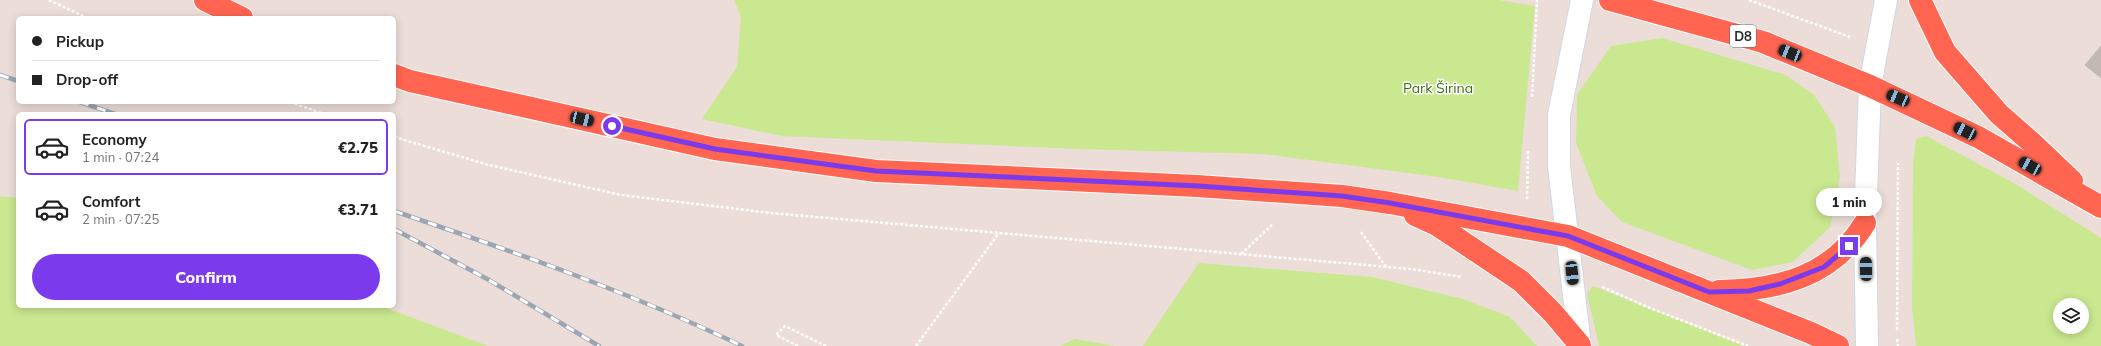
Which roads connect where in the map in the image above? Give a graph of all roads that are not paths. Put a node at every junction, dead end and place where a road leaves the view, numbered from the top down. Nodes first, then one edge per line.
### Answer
1 (205, 0) edge
2 (1582, 0) edge
3 (1610, 0) edge
4 (1886, 0) edge
5 (1920, 0) edge
6 (238, 16) edge
7 (396, 77) edge
8 (1870, 86) junction
9 (1390, 203) junction
10 (2098, 205) edge
11 (1865, 223) junction
12 (1568, 236) junction
13 (1709, 292) junction
14 (1580, 346) edge
15 (1838, 346) edge
16 (1867, 346) edge

1 - 6 highway
2 - 12 main road
3 - 8 highway, D8
4 - 8 main road
5 - 10 highway
7 - 9 highway
8 - 10 highway, D8
8 - 11 main road
9 - 12 highway
9 - 14 highway
11 - 13 highway
11 - 16 main road
12 - 13 highway
12 - 14 main road
13 - 15 highway

